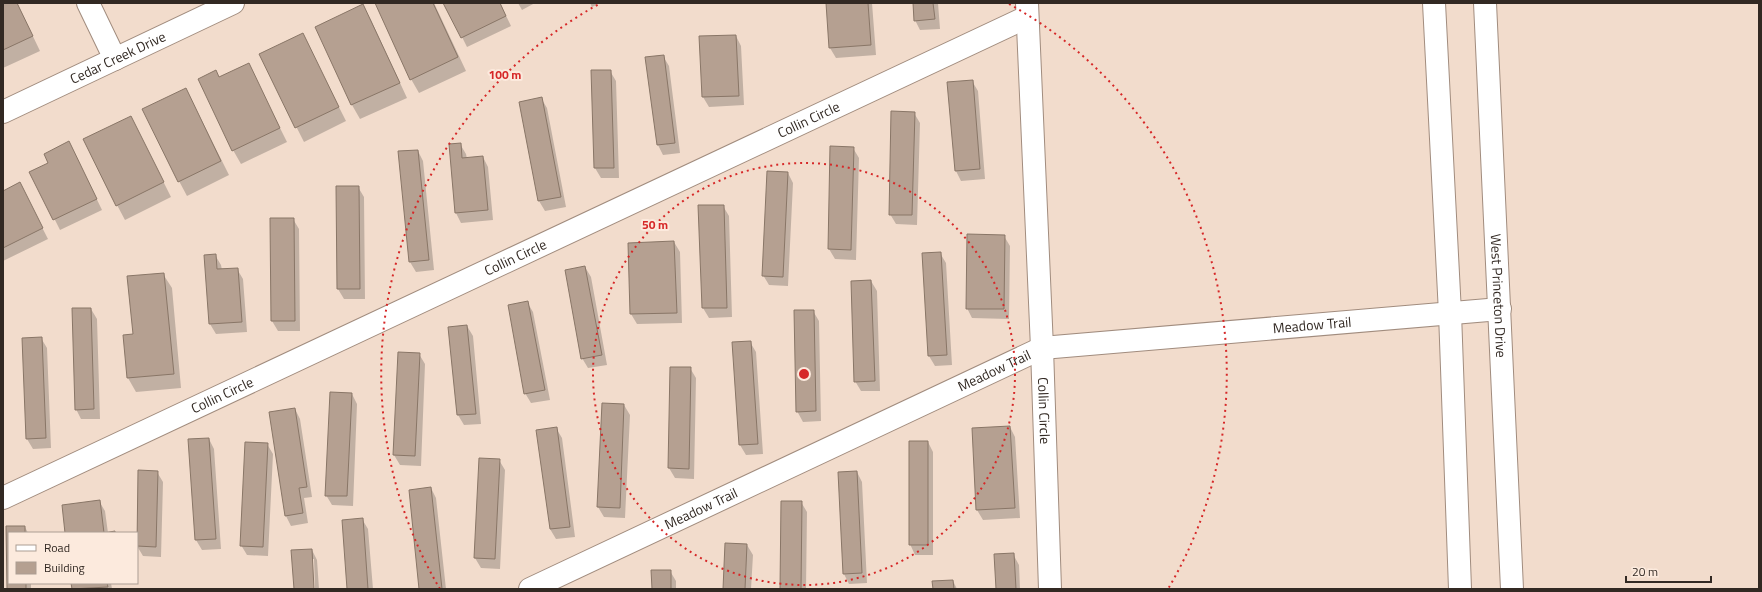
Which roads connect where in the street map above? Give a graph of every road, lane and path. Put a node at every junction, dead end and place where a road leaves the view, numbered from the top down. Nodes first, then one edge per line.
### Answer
1 (88, 3) edge
2 (233, 3) edge
3 (1434, 3) edge
4 (1485, 3) edge
5 (1027, 10) edge
6 (115, 59) junction
7 (3, 112) edge
8 (1500, 309) junction
9 (1450, 313) junction
10 (1042, 348) junction
11 (3, 498) edge
12 (530, 589) edge
13 (1050, 589) edge
14 (1460, 589) edge
15 (1512, 589) edge

1 - 6 main road
2 - 6 main road, Cedar Creek Drive
3 - 9 main road
4 - 8 main road, West Princeton Drive
5 - 10 main road, Collin Circle
5 - 11 main road, Collin Circle
6 - 7 main road, Cedar Creek Drive
8 - 9 main road, Meadow Trail
8 - 15 main road, West Princeton Drive
9 - 10 main road, Meadow Trail
9 - 14 main road
10 - 12 main road, Meadow Trail
10 - 13 main road, Collin Circle

